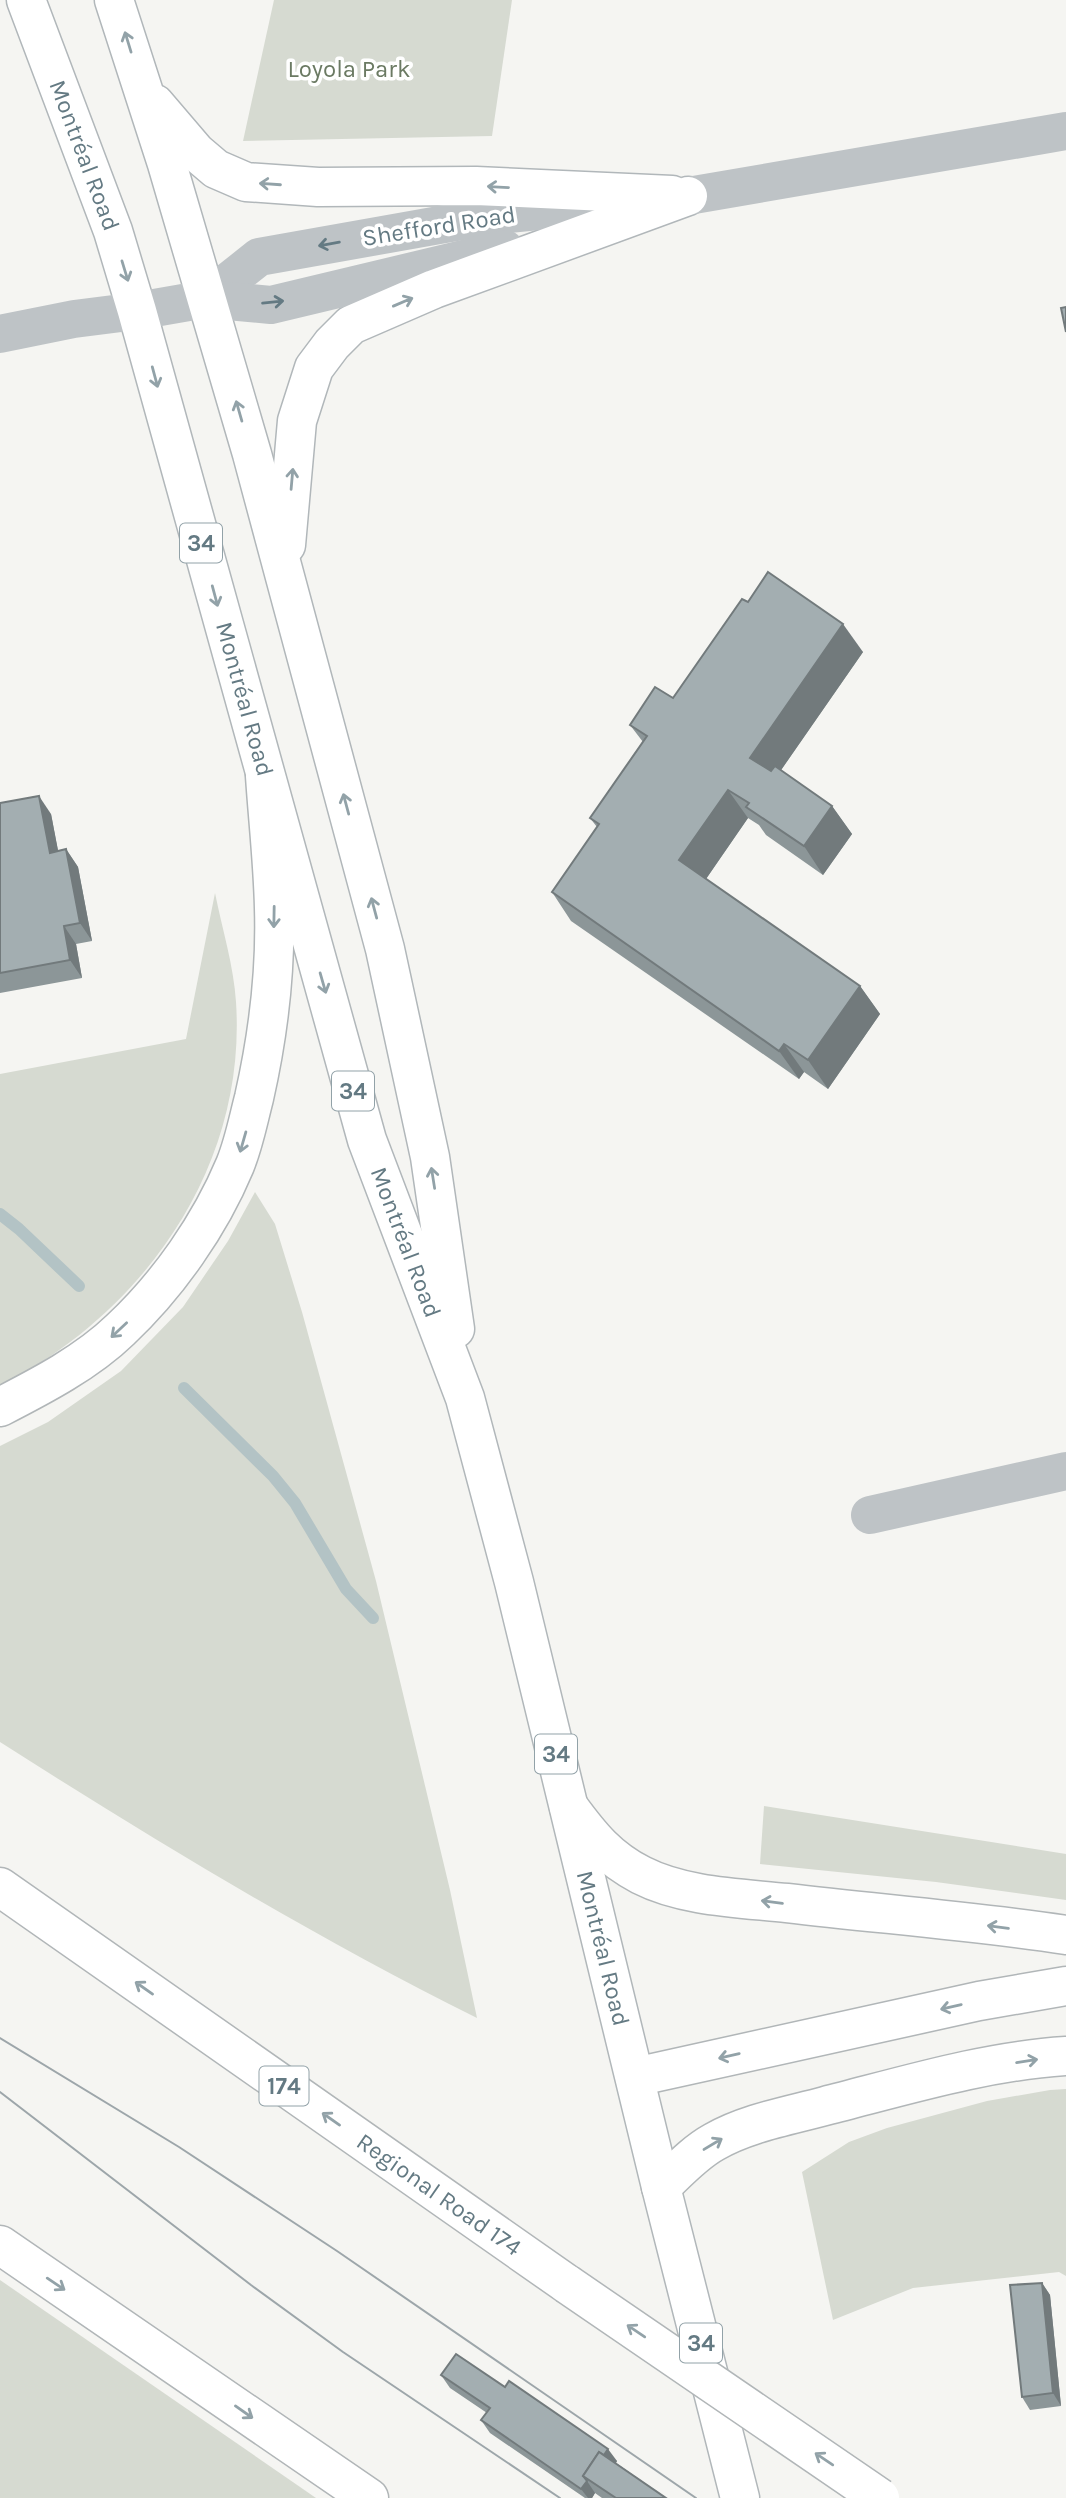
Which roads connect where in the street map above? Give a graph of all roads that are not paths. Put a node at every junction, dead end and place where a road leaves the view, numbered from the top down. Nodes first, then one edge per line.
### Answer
1 (26, 0) edge
2 (114, 0) edge
3 (141, 85) junction
4 (1066, 131) edge
5 (688, 196) junction
6 (206, 299) junction
7 (137, 311) junction
8 (0, 334) edge
9 (283, 571) junction
10 (265, 776) junction
11 (465, 1398) junction
12 (0, 1408) edge
13 (1066, 1471) edge
14 (870, 1515) dead end
15 (569, 1807) junction
16 (0, 1888) edge
17 (1066, 1936) edge
18 (1066, 1986) edge
19 (1066, 2056) edge
20 (635, 2077) junction
21 (661, 2187) junction
22 (0, 2245) edge
23 (369, 2498) edge
24 (740, 2498) edge
25 (880, 2498) edge

1 -> 7 main road, Montréal Road / 34
3 -> 2 main road, Montréal Road / 34
5 -> 3 main road
3 - 6 main road, Montréal Road / 34
4 - 5 street, Shefford Road
5 - 6 street, Shefford Road
9 -> 5 main road
6 - 7 street, Shefford Road
9 -> 6 main road, Montréal Road / 34
7 - 8 street, Shefford Road
7 -> 10 main road, Montréal Road / 34
11 -> 9 main road, Montréal Road / 34
10 -> 11 main road, Montréal Road / 34
10 -> 12 main road
11 - 15 main road, Montréal Road / 34
13 - 14 street
17 -> 15 main road
15 - 20 main road, Montréal Road / 34
25 -> 16 main road, Regional Road 174 / 174, bridge
18 -> 20 main road
21 -> 19 main road
20 - 21 main road, Montréal Road / 34
21 - 24 main road, Montréal Road / 34
22 -> 23 main road

